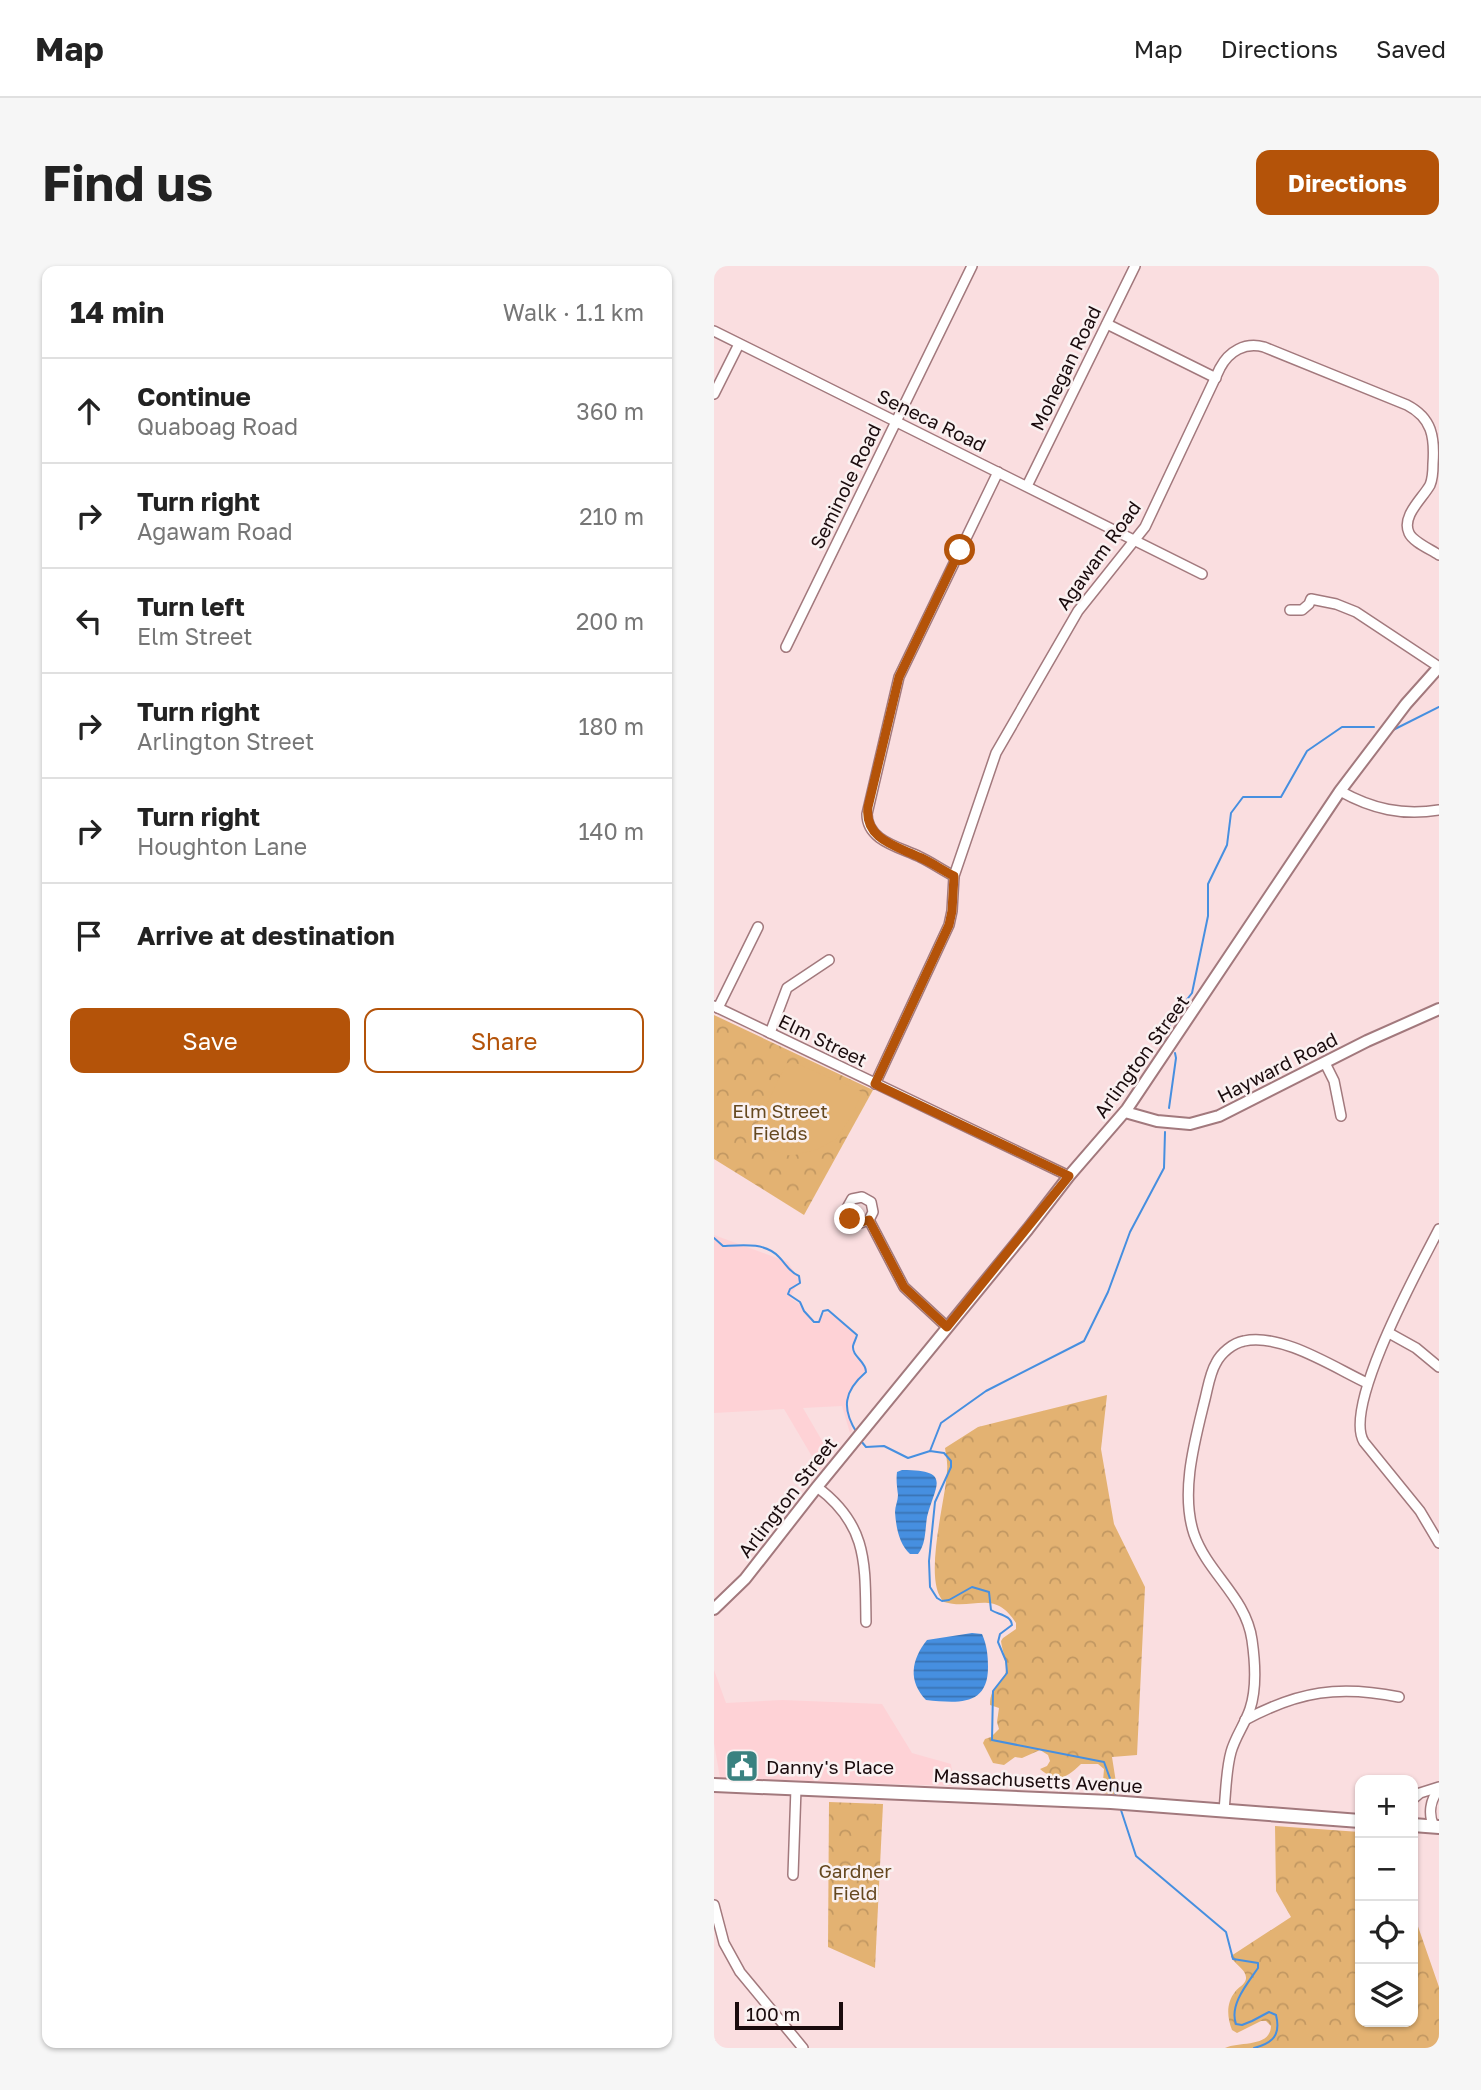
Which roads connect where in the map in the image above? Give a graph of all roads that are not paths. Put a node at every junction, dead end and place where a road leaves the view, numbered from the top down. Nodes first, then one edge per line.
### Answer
1 (972, 266) edge
2 (1135, 266) edge
3 (1107, 324) junction
4 (714, 331) edge
5 (739, 344) junction
6 (1216, 378) junction
7 (714, 394) edge
8 (896, 421) junction
9 (998, 472) junction
10 (1027, 486) junction
11 (1135, 540) junction
12 (1439, 555) edge
13 (1202, 574) dead end
14 (1290, 610) dead end
15 (786, 647) dead end
16 (1439, 667) edge
17 (1340, 791) junction
18 (1439, 810) edge
19 (954, 876) junction
20 (758, 927) dead end
21 (829, 960) dead end
22 (716, 1007) edge
23 (1439, 1009) edge
24 (770, 1033) junction
25 (1325, 1063) junction
26 (875, 1084) junction
27 (1125, 1112) junction
28 (1341, 1116) dead end
29 (1069, 1176) junction
30 (869, 1220) dead end
31 (1439, 1229) edge
32 (947, 1327) junction
33 (1389, 1333) junction
34 (1439, 1367) edge
35 (1367, 1384) junction
36 (817, 1487) junction
37 (1439, 1543) edge
38 (714, 1609) edge
39 (866, 1622) dead end
40 (1399, 1697) dead end
41 (1245, 1720) junction
42 (714, 1785) edge
43 (796, 1788) junction
44 (1439, 1788) edge
45 (1418, 1795) edge
46 (1224, 1810) junction
47 (1355, 1821) edge
48 (1418, 1825) edge
49 (1436, 1827) edge
50 (793, 1875) dead end
51 (714, 1905) edge
52 (803, 2048) edge

1 - 8 street, Seminole Road
2 - 3 street, Mohegan Road
3 - 6 street
3 - 10 street, Mohegan Road
4 - 5 street, Seneca Road
5 - 7 street
5 - 8 street, Seneca Road
6 - 11 street, Agawam Road
6 - 12 street, Agawam Road
8 - 9 street, Seneca Road
8 - 15 street, Seminole Road
9 - 10 street, Seneca Road
9 - 19 street
10 - 11 street, Seneca Road
11 - 13 street, Seneca Road
11 - 19 street, Agawam Road
14 - 16 street
16 - 17 street, Arlington Street
17 - 18 street
17 - 27 street, Arlington Street
19 - 26 street, Agawam Road
20 - 22 street
21 - 24 street
22 - 24 street, Elm Street
23 - 25 street, Hayward Road
24 - 26 street, Elm Street
25 - 27 street, Hayward Road
25 - 28 street
26 - 29 street, Elm Street
27 - 29 street, Arlington Street
29 - 32 street, Arlington Street
30 - 32 street
31 - 33 street
32 - 36 street, Arlington Street
33 - 34 street
33 - 35 street
35 - 37 street
35 - 41 street
36 - 38 street, Arlington Street
36 - 39 street
40 - 41 street
41 - 46 street
42 - 43 main road, Massachusetts Avenue
43 - 46 main road, Massachusetts Avenue
43 - 50 street
44 - 45 street
44 - 49 street
46 - 47 main road, Massachusetts Avenue
48 - 49 main road
51 - 52 street

